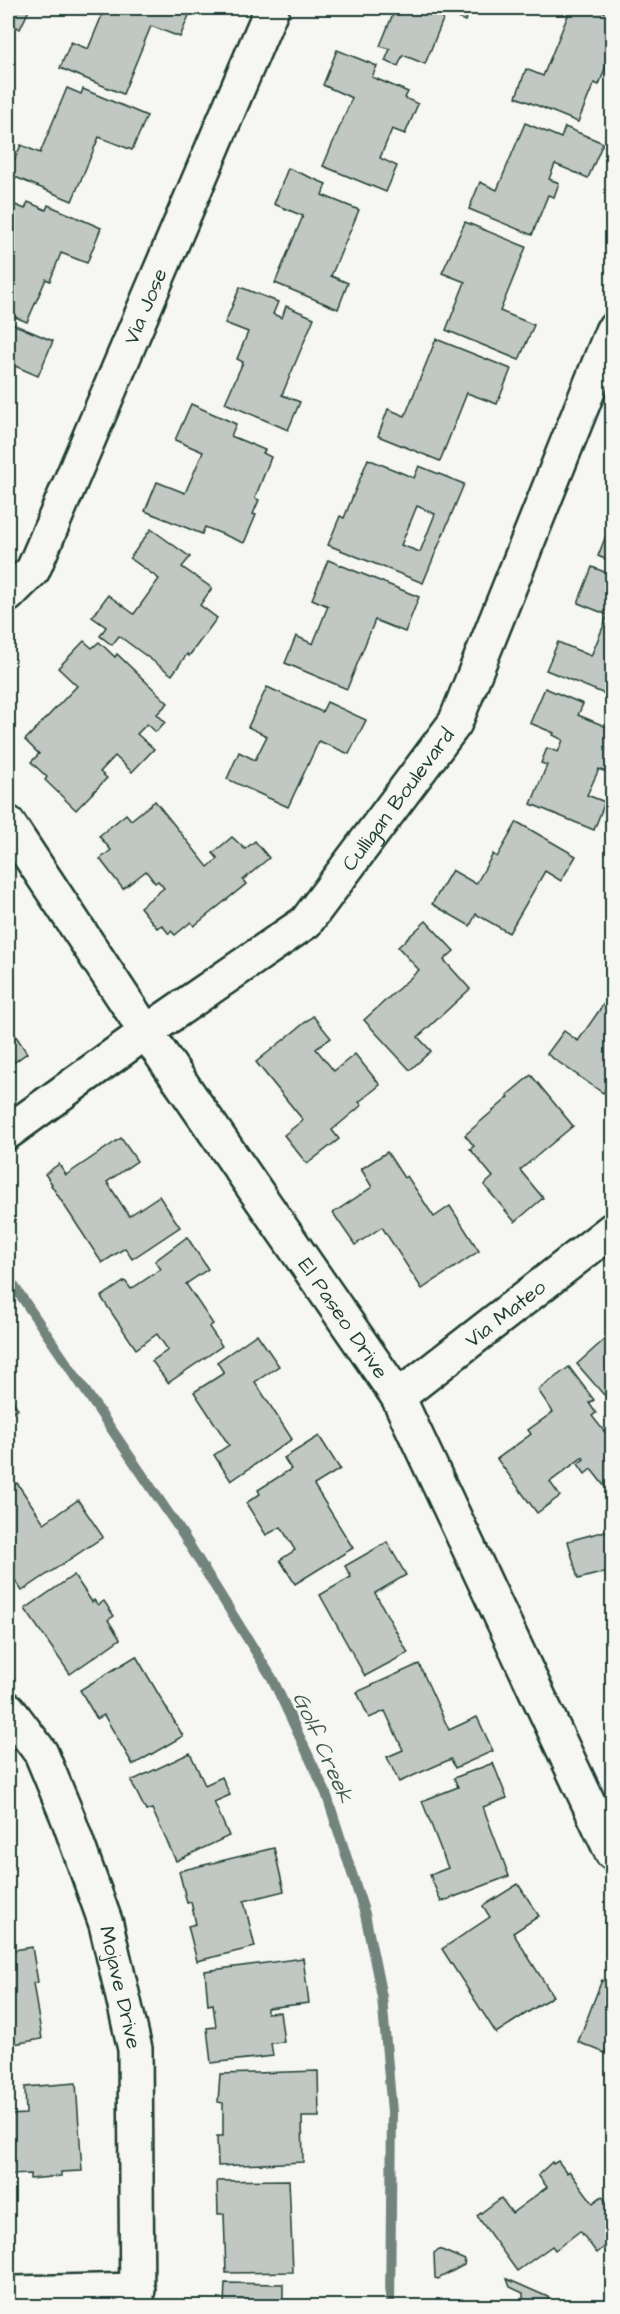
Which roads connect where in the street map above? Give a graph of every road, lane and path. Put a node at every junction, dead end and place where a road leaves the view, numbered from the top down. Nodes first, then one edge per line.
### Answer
1 (272, 8) edge
2 (612, 331) edge
3 (8, 595) edge
4 (8, 823) edge
5 (146, 1032) junction
6 (8, 1132) edge
7 (612, 1230) edge
8 (398, 1397) junction
9 (8, 1709) edge
10 (612, 1853) edge
11 (15, 2293) dead end
12 (138, 2298) edge

1 - 3 street, Via Jose
2 - 5 street, Culligan Boulevard
4 - 5 street, El Paseo Drive
5 - 6 street, Culligan Boulevard
5 - 8 street, El Paseo Drive
7 - 8 street, Via Mateo
8 - 10 street, El Paseo Drive
9 - 12 street, Mojave Drive
11 - 12 street, Mojave Drive

